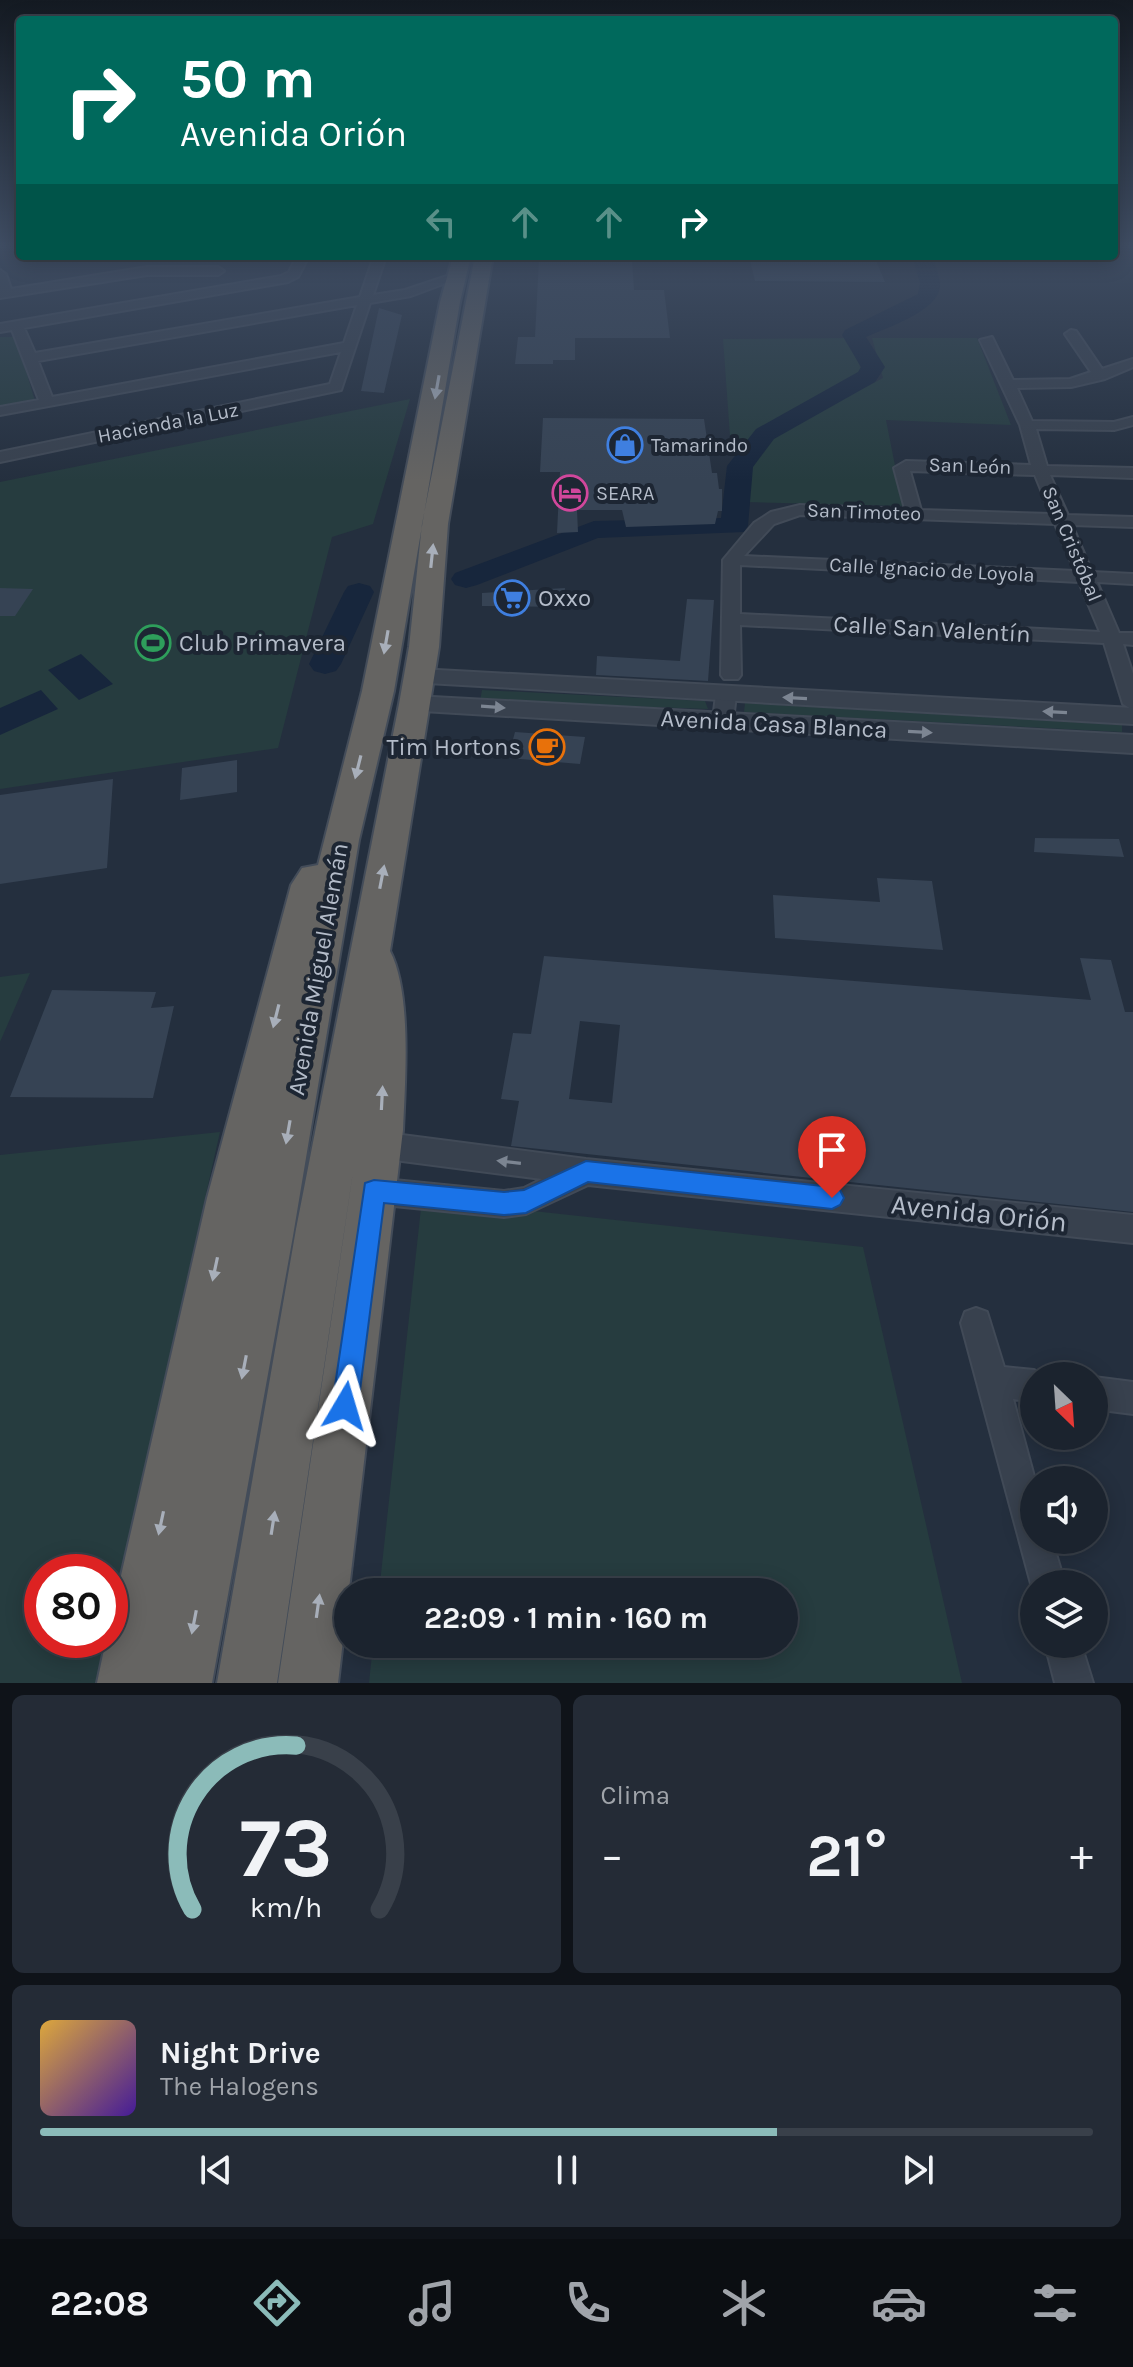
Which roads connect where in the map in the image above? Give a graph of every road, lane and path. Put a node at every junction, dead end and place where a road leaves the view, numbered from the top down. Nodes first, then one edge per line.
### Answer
1 (17, 325) joint
2 (232, 325) edge
3 (357, 325) edge
4 (448, 325) edge
5 (471, 325) edge
6 (0, 328) edge
7 (1071, 334) dead end
8 (987, 340) dead end
9 (350, 346) junction
10 (32, 360) junction
11 (1133, 363) edge
12 (1100, 376) junction
13 (1010, 384) junction
14 (47, 402) junction
15 (0, 411) edge
16 (1133, 421) edge
17 (1027, 425) junction
18 (0, 457) edge
19 (1040, 469) junction
20 (1133, 473) edge
21 (914, 513) junction
22 (1060, 519) junction
23 (1133, 522) edge
24 (731, 560) junction
25 (1085, 577) junction
26 (1133, 579) edge
27 (730, 619) junction
28 (1112, 638) junction
29 (1133, 639) edge
30 (417, 690) junction
31 (727, 697) junction
32 (1133, 704) edge
33 (1133, 716) edge
34 (1133, 744) edge
35 (341, 840) junction
36 (371, 936) junction
37 (376, 1168) junction
38 (586, 1172) junction
39 (1133, 1229) edge
40 (295, 1232) junction
41 (976, 1323) dead end
42 (992, 1381) junction
43 (1020, 1384) edge
44 (1108, 1395) edge
45 (1133, 1398) edge
46 (1020, 1486) edge
47 (1067, 1658) edge
48 (127, 1683) edge
49 (182, 1683) edge
50 (247, 1683) edge
51 (308, 1683) edge
52 (1074, 1683) edge

1 - 6 street
1 - 10 street
2 - 10 street
3 - 9 street
4 -> 35 highway, Avenida Miguel Alemán
30 -> 5 highway, Avenida Miguel Alemán
7 - 12 street
8 - 13 street, San Cristóbal
9 - 14 street
9 - 18 street, Hacienda la Luz
10 - 14 street
11 - 12 street
12 - 13 street
13 - 17 street, San Cristóbal
14 - 15 street
16 - 17 street
17 - 19 street, San Cristóbal
19 - 20 street, San León
19 - 21 street, San León
19 - 22 street, San Cristóbal
21 - 22 street, San Timoteo
21 - 24 street, San Timoteo
22 - 23 street, San Timoteo
22 - 25 street, San Cristóbal
24 - 25 street, Calle Ignacio de Loyola
24 - 27 street
25 - 26 street, Calle Ignacio de Loyola
25 - 28 street, San Cristóbal
27 - 28 street, Calle San Valentín
27 - 31 street
28 - 29 street, Calle San Valentín
28 - 32 street, San Cristóbal
30 - 31 street, Avenida Casa Blanca
36 -> 30 highway, Avenida Miguel Alemán
33 -> 31 street, Avenida Casa Blanca
31 -> 34 street, Avenida Casa Blanca
35 -> 40 highway, Avenida Miguel Alemán
35 -> 48 highway
37 -> 36 highway
36 - 40 highway, Avenida Miguel Alemán
38 -> 37 street, Avenida Orión
37 - 38 street
51 -> 37 highway
38 - 39 street, Avenida Orión
40 -> 49 highway, Avenida Miguel Alemán
50 -> 40 highway, Avenida Miguel Alemán
41 - 42 street
42 - 43 street
42 - 46 street
44 - 45 street
47 - 52 street

